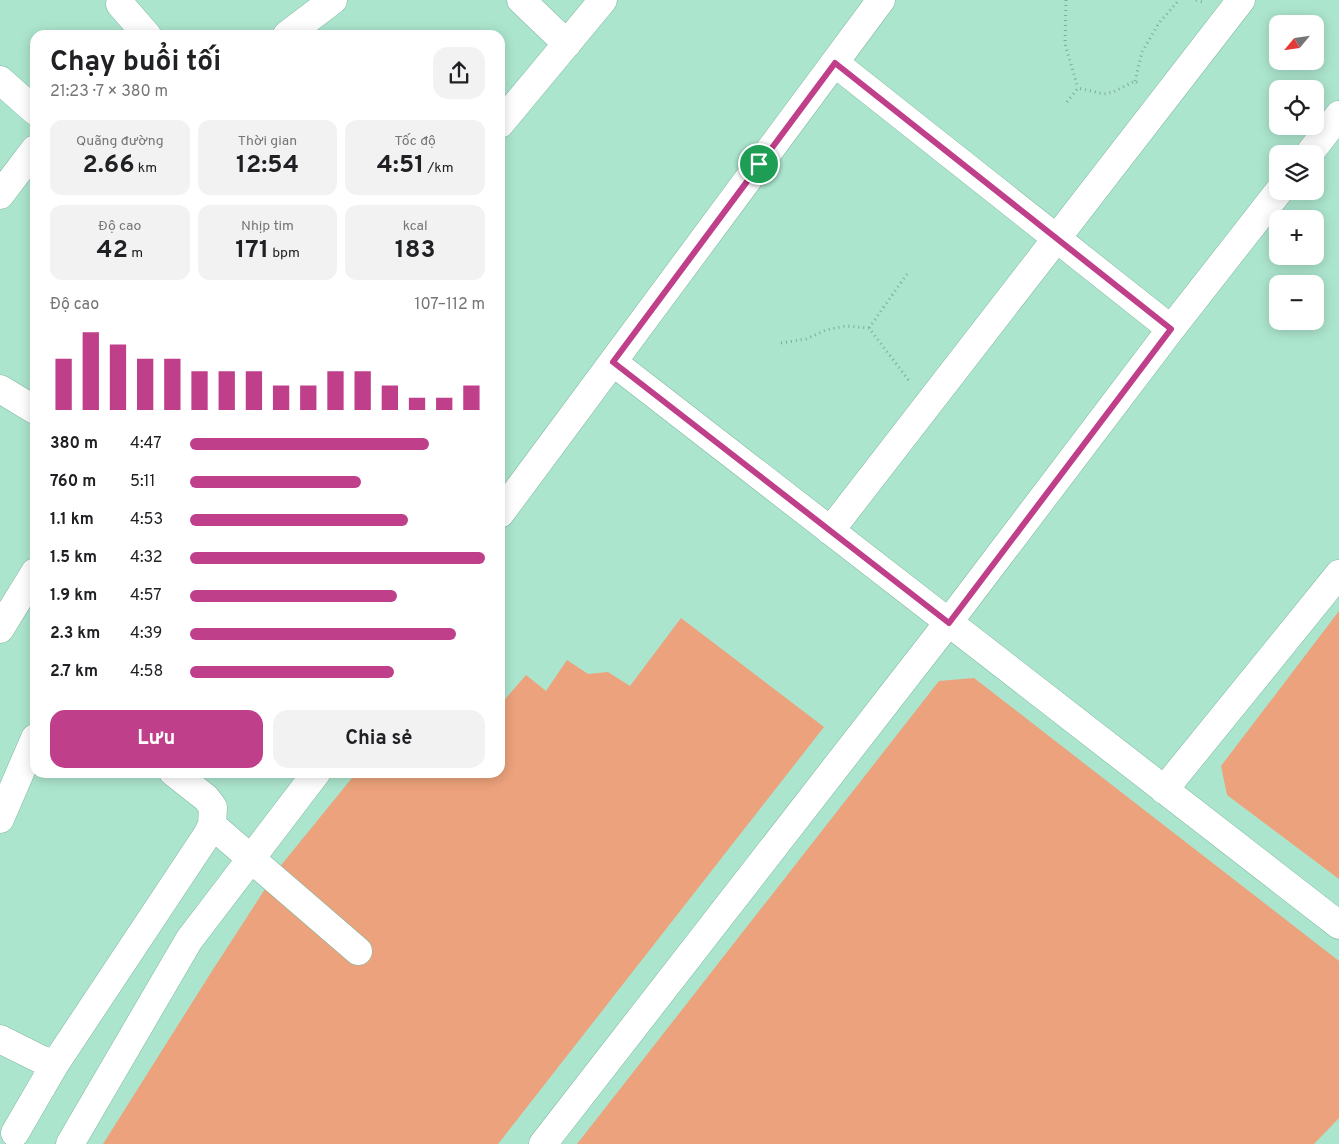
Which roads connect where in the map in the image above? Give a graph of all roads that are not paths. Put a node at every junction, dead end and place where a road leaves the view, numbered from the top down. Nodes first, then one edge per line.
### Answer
1 (333, 0) edge
2 (521, 0) edge
3 (603, 0) edge
4 (881, 0) edge
5 (1241, 0) edge
6 (120, 4) dead end
7 (143, 30) edge
8 (294, 30) edge
9 (567, 44) junction
10 (835, 63) junction
11 (0, 80) edge
12 (30, 107) edge
13 (1339, 115) edge
14 (505, 118) edge
15 (1315, 145) edge
16 (30, 156) edge
17 (0, 195) edge
18 (1272, 200) edge
19 (1056, 238) junction
20 (1171, 329) junction
21 (613, 362) junction
22 (0, 388) edge
23 (30, 407) edge
24 (505, 507) edge
25 (830, 531) junction
26 (1339, 574) edge
27 (30, 580) edge
28 (949, 623) junction
29 (0, 629) edge
30 (30, 750) edge
31 (181, 778) edge
32 (312, 778) edge
33 (1164, 790) junction
34 (0, 819) edge
35 (212, 825) junction
36 (251, 858) junction
37 (1339, 925) edge
38 (358, 951) dead end
39 (0, 1039) edge
40 (56, 1064) junction
41 (15, 1132) dead end
42 (70, 1144) edge
43 (543, 1144) edge

1 - 8 street
2 - 9 street
3 - 9 street
4 - 10 street
5 - 19 street
6 - 7 street
9 - 14 street
10 - 19 street
10 - 21 street
11 - 12 street
13 - 15 street
16 - 17 street
18 - 20 street
19 - 20 street
19 - 25 street
20 - 28 street
21 - 24 street
21 - 25 street
22 - 23 street
25 - 28 street
26 - 33 street
27 - 29 street
28 - 33 street
28 - 43 street
30 - 34 street
31 - 35 street
32 - 36 street
33 - 37 street
35 - 36 street
35 - 40 street
36 - 38 street
36 - 42 street
39 - 40 street
40 - 41 street

